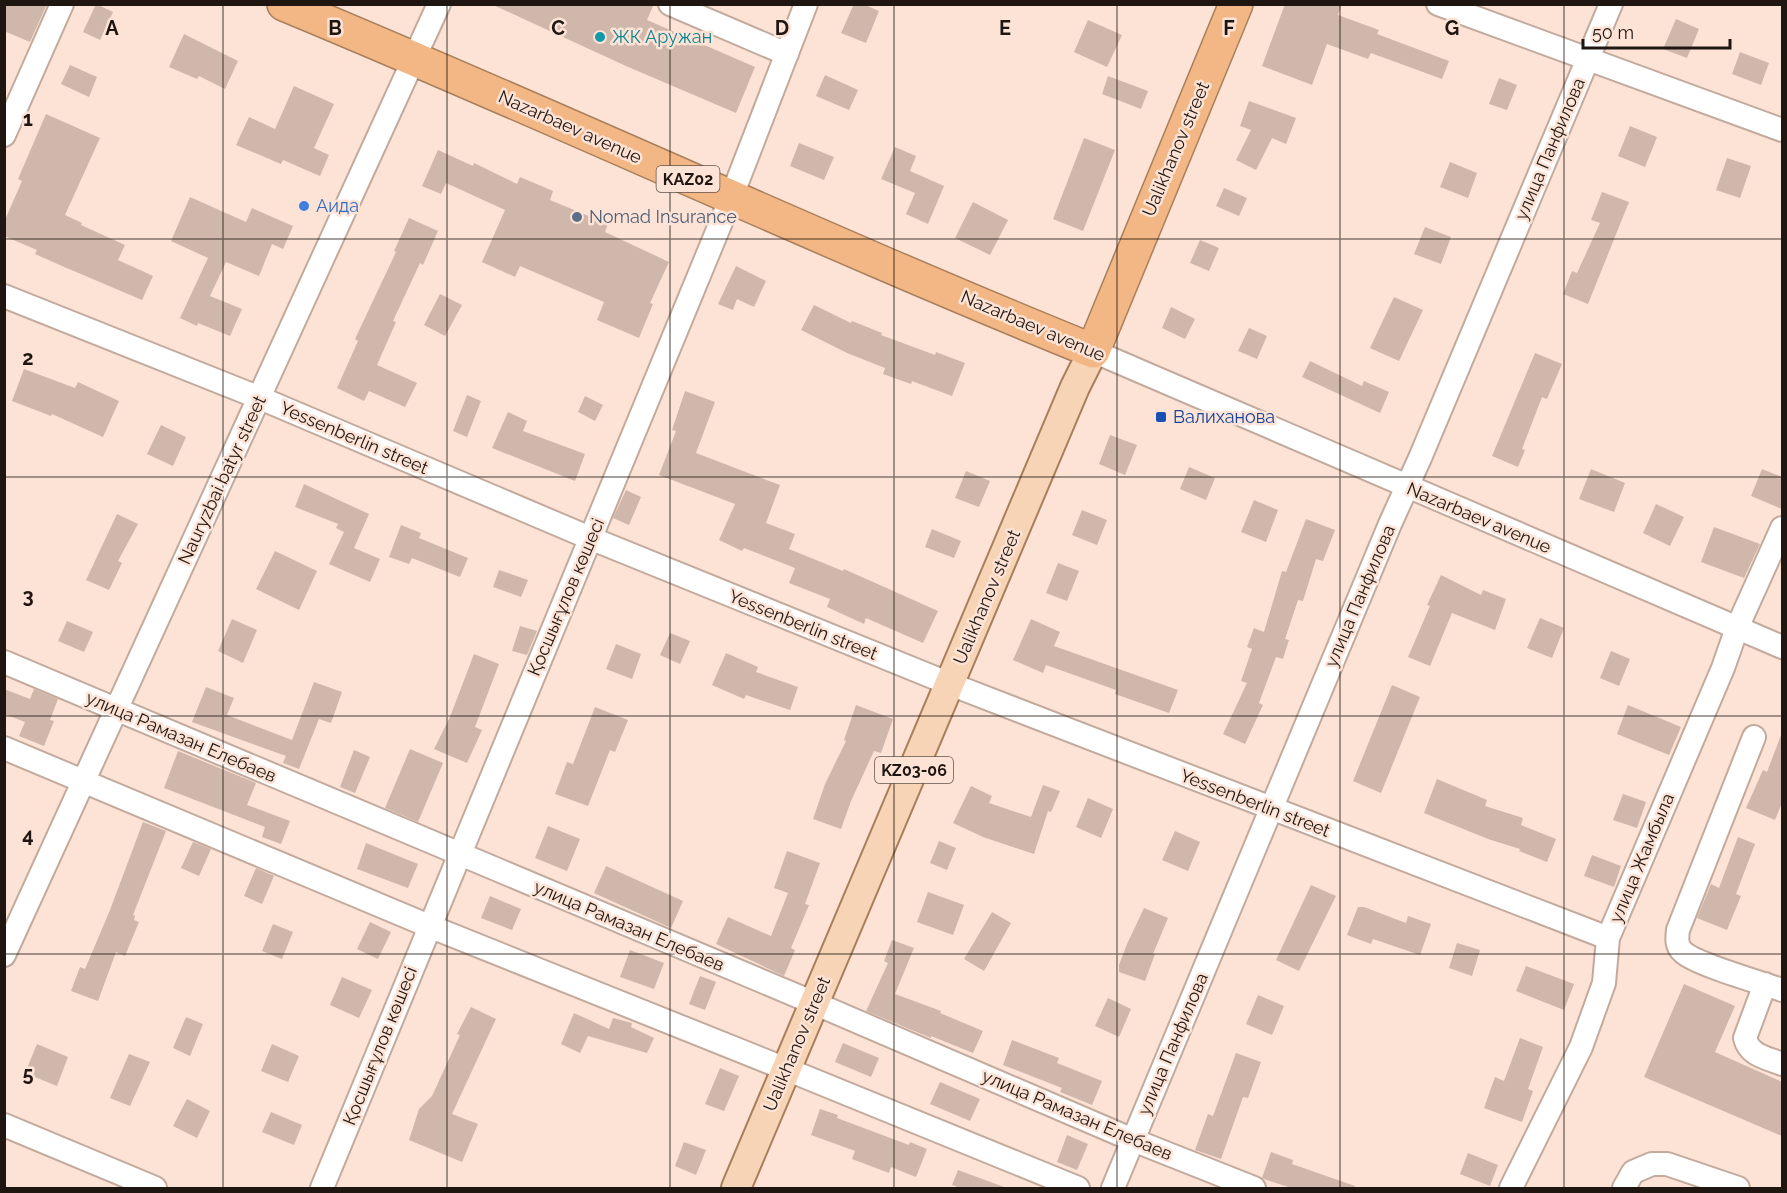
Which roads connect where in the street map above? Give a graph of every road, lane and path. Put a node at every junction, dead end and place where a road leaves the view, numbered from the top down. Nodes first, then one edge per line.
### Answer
1 (62, 4) edge
2 (284, 4) edge
3 (439, 4) edge
4 (670, 4) edge
5 (806, 4) edge
6 (1236, 4) edge
7 (1438, 4) edge
8 (1611, 4) edge
9 (708, 12) edge
10 (787, 54) junction
11 (415, 59) junction
12 (1587, 60) junction
13 (1782, 130) edge
14 (4, 135) edge
15 (731, 198) junction
16 (4, 296) edge
17 (1093, 351) junction
18 (260, 398) junction
19 (1406, 487) junction
20 (1782, 528) edge
21 (590, 538) junction
22 (1737, 628) junction
23 (1782, 647) edge
24 (4, 662) edge
25 (950, 684) junction
26 (117, 710) junction
27 (1754, 737) dead end
28 (4, 748) edge
29 (83, 782) junction
30 (1272, 809) junction
31 (459, 855) junction
32 (429, 926) junction
33 (1608, 938) junction
34 (4, 955) edge
35 (1774, 987) edge
36 (814, 1003) junction
37 (1782, 1064) edge
38 (786, 1069) junction
39 (4, 1125) edge
40 (1133, 1140) junction
41 (155, 1188) edge
42 (322, 1188) edge
43 (736, 1188) edge
44 (1078, 1188) edge
45 (1113, 1188) edge
46 (1254, 1188) edge
47 (1510, 1188) edge
48 (1624, 1188) edge
49 (1738, 1188) edge

1 - 14 street
2 - 11 highway, Nazarbaev avenue / KАZ02
3 - 11 street, Nauryzbai batyr street
4 - 9 street
5 - 10 street, Қосшығұлов көшесі
6 - 17 highway, Ualikhanov street
7 - 12 street
8 - 12 street, улица Панфилова
9 - 10 street
10 - 15 street, Қосшығұлов көшесі
11 - 15 highway, Nazarbaev avenue / KАZ02
11 - 18 street, Nauryzbai batyr street
12 - 13 street
12 - 19 street, улица Панфилова
15 - 17 highway, Nazarbaev avenue / KАZ02
15 - 21 street, Қосшығұлов көшесі
16 - 18 street, Yessenberlin street
17 - 19 street, Nazarbaev avenue
17 - 25 main road, Ualikhanov street / KZ03-06
18 - 21 street, Yessenberlin street
18 - 26 street, Nauryzbai batyr street
19 - 22 street, Nazarbaev avenue
19 - 30 street, улица Панфилова
20 - 22 street, улица Жамбыла
21 - 25 street, Yessenberlin street
21 - 31 street, Қосшығұлов көшесі
22 - 23 street, Nazarbaev avenue
22 - 33 street, улица Жамбыла
24 - 26 street, улица Рамазан Елебаев
25 - 30 street, Yessenberlin street
25 - 36 main road, Ualikhanov street / KZ03-06
26 - 29 street, Nauryzbai batyr street
26 - 31 street, улица Рамазан Елебаев
27 - 35 street
28 - 29 street
29 - 32 street
29 - 34 street, Nauryzbai batyr street
30 - 33 street, Yessenberlin street
30 - 40 street, улица Панфилова
31 - 32 street, Қосшығұлов көшесі
31 - 36 street, улица Рамазан Елебаев
32 - 38 street
32 - 42 street, Қосшығұлов көшесі
33 - 47 street, улица Жамбыла
35 - 37 street
36 - 38 main road, Ualikhanov street / KZ03-06
36 - 40 street, улица Рамазан Елебаев
38 - 43 main road, Ualikhanov street / KZ03-06
38 - 44 street
39 - 41 street
40 - 45 street, улица Панфилова
40 - 46 street, улица Рамазан Елебаев
48 - 49 street

